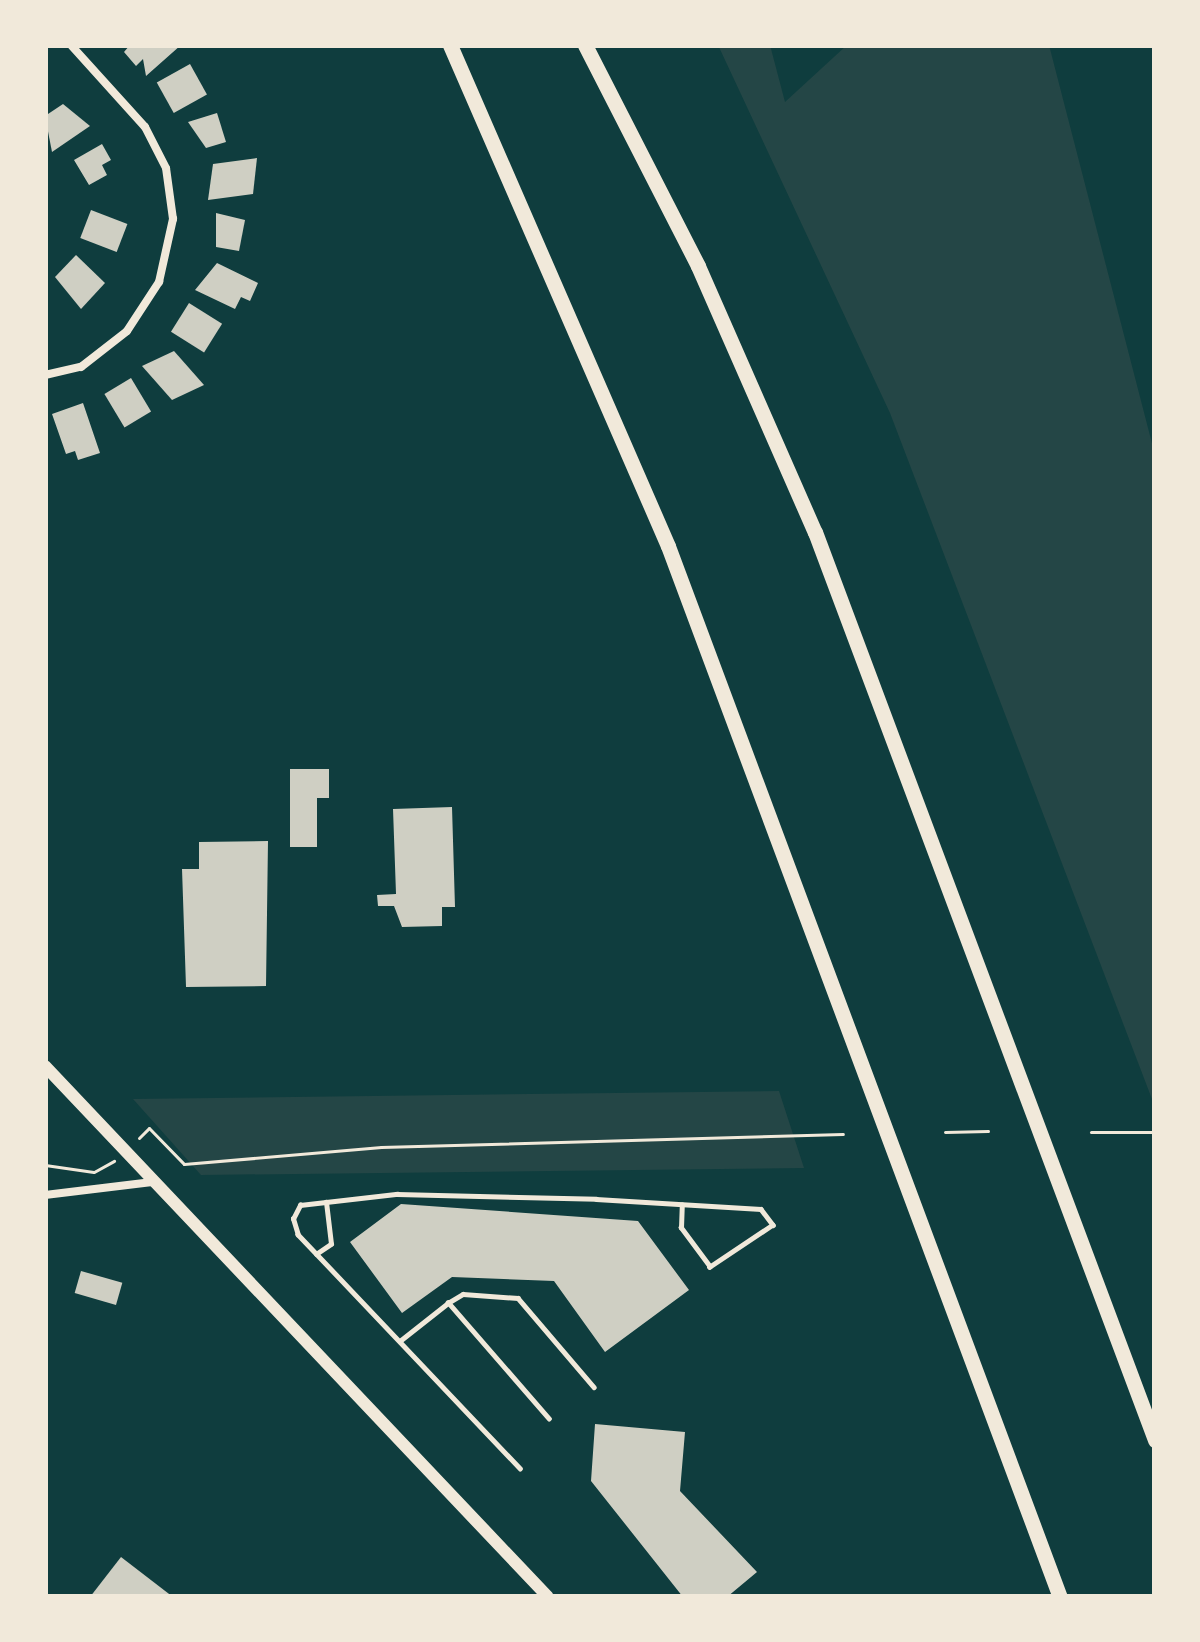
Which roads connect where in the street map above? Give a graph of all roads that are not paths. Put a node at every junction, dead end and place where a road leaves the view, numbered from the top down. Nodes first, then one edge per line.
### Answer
1 (71, 45) edge
2 (450, 45) edge
3 (585, 45) edge
4 (45, 376) edge
5 (45, 1066) edge
6 (154, 1182) junction
7 (45, 1195) edge
8 (326, 1202) junction
9 (682, 1205) junction
10 (316, 1253) junction
11 (448, 1304) junction
12 (400, 1340) junction
13 (594, 1387) dead end
14 (549, 1419) dead end
15 (1155, 1440) edge
16 (520, 1469) dead end
17 (548, 1597) edge
18 (1060, 1597) edge

1 - 4 street
2 - 18 highway
3 - 15 highway
5 - 6 main road
6 - 7 street
6 - 17 main road
8 - 9 lane
8 - 10 lane
8 - 10 lane
9 - 9 lane
10 - 12 lane
11 - 12 lane
11 - 13 lane
11 - 14 lane
12 - 16 lane

